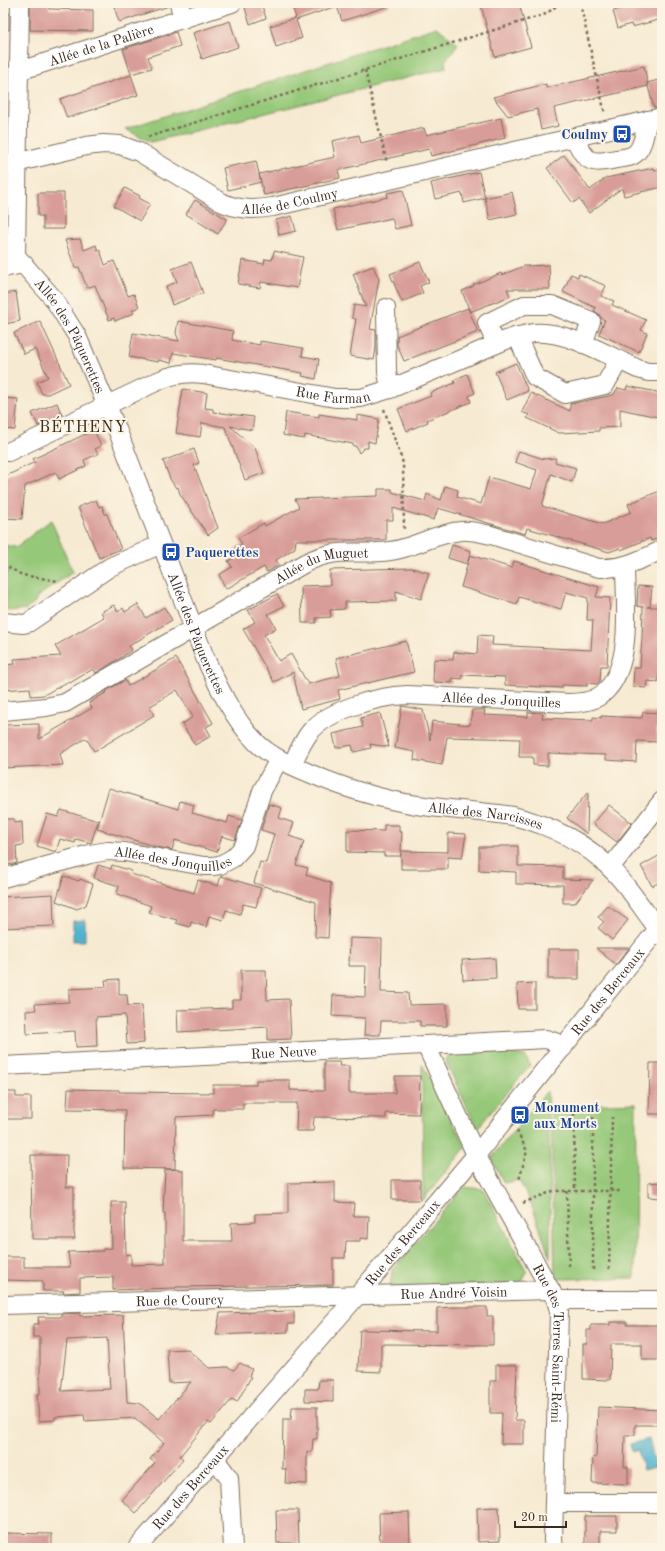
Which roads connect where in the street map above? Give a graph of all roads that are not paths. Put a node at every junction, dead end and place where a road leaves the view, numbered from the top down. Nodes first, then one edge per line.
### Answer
1 (20, 3) edge
2 (232, 3) edge
3 (181, 11) edge
4 (19, 71) junction
5 (655, 118) edge
6 (574, 137) junction
7 (10, 164) edge
8 (3, 241) edge
9 (20, 260) junction
10 (3, 268) edge
11 (386, 308) dead end
12 (517, 336) junction
13 (496, 344) junction
14 (583, 344) junction
15 (619, 360) junction
16 (662, 372) edge
17 (384, 391) junction
18 (107, 405) junction
19 (3, 452) edge
20 (161, 544) junction
21 (662, 550) edge
22 (625, 566) junction
23 (3, 622) edge
24 (193, 629) junction
25 (3, 711) edge
26 (285, 762) junction
27 (662, 801) edge
28 (610, 868) junction
29 (3, 878) edge
30 (660, 926) edge
31 (426, 1045) junction
32 (563, 1048) junction
33 (3, 1066) edge
34 (476, 1155) junction
35 (358, 1295) junction
36 (554, 1295) junction
37 (662, 1300) edge
38 (3, 1305) edge
39 (215, 1459) junction
40 (554, 1503) junction
41 (662, 1503) edge
42 (137, 1548) edge
43 (233, 1548) edge
44 (554, 1548) edge

1 - 4 street
2 - 3 street, Allée de la Palière
3 - 4 street, Allée de la Palière
4 - 7 street
5 - 6 street, Allée de Coulmy
5 - 6 street, Allée de Coulmy
6 - 7 street, Allée de Coulmy
7 - 9 street
8 - 9 street, Allée des Pâquerettes
9 - 10 street
9 - 18 street, Allée des Pâquerettes
11 - 17 street
12 - 13 street, Rue Farman
12 - 14 street, Rue Farman
12 - 15 street
13 - 14 street
13 - 17 street, Rue Farman
14 - 15 street, Rue Farman
15 - 16 street, Rue Farman
17 - 18 street, Rue Farman
18 - 19 street, Rue Farman
18 - 20 street, Allée des Pâquerettes
20 - 23 street
20 - 24 street, Allée des Pâquerettes
21 - 22 street, Allée du Muguet
22 - 24 street, Allée du Muguet
22 - 26 street, Allée des Jonquilles
24 - 25 street, Allée du Muguet
24 - 26 street, Allée des Pâquerettes
26 - 28 street, Allée des Narcisses
26 - 29 street, Allée des Jonquilles
27 - 28 street
28 - 30 street, Allée des Narcisses
30 - 32 street, Rue des Berceaux
31 - 32 street, Rue Neuve
31 - 33 street, Rue Neuve
31 - 34 street, Rue des Terres Saint-Rémi
32 - 34 street, Rue des Berceaux
34 - 35 street, Rue des Berceaux
34 - 36 street, Rue des Terres Saint-Rémi
35 - 36 street, Rue André Voisin
35 - 38 street, Rue de Courcy
35 - 39 street, Rue des Berceaux
36 - 37 street, Rue André Voisin
36 - 40 street, Rue des Terres Saint-Rémi
39 - 42 street, Rue des Berceaux
39 - 43 street
40 - 41 street
40 - 44 street, Rue des Terres Saint-Rémi

